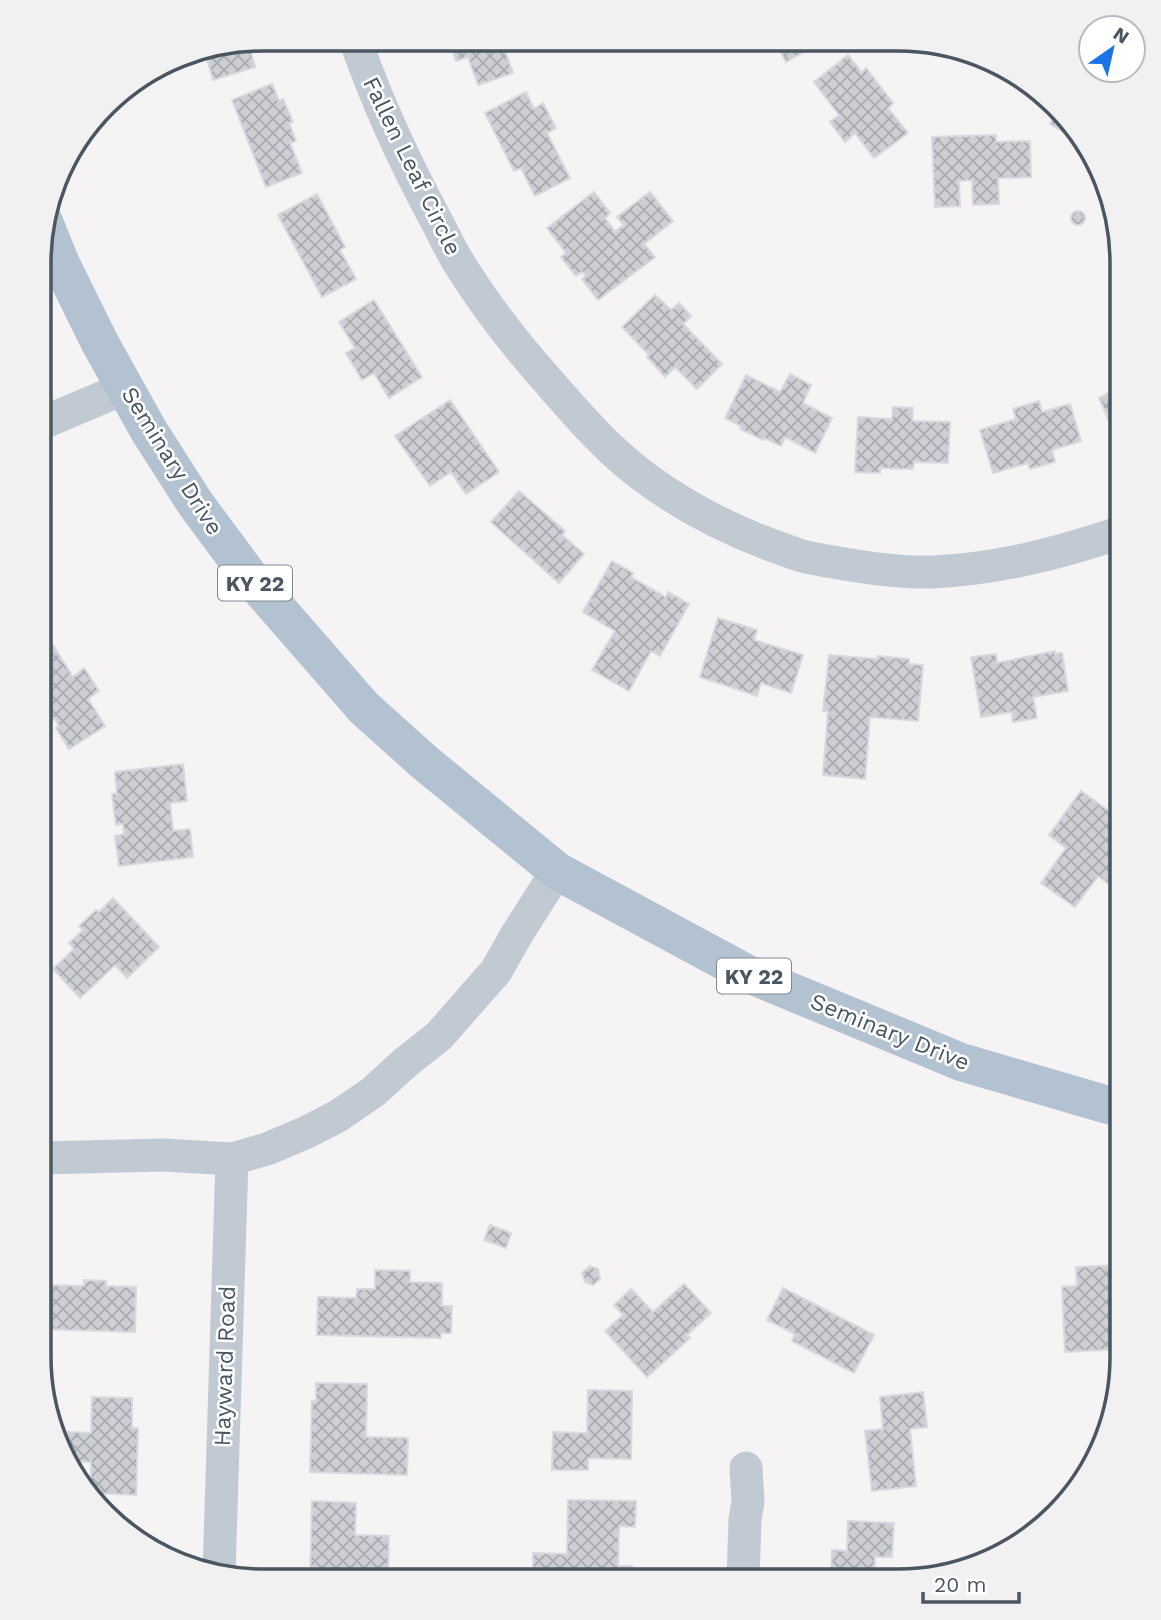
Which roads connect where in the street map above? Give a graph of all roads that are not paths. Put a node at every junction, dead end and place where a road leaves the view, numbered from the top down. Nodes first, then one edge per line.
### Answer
1 (359, 51) edge
2 (52, 243) edge
3 (125, 388) junction
4 (51, 419) edge
5 (1110, 536) edge
6 (557, 871) junction
7 (1110, 1105) edge
8 (51, 1158) edge
9 (232, 1159) junction
10 (746, 1468) dead end
11 (219, 1565) edge
12 (743, 1569) edge

1 - 5 street, Fallen Leaf Circle
2 - 3 main road, Seminary Drive / KY 22
3 - 4 street
3 - 6 main road, Seminary Drive / KY 22
6 - 7 main road, Seminary Drive / KY 22
6 - 9 street
8 - 9 street
9 - 11 street, Hayward Road
10 - 12 street

